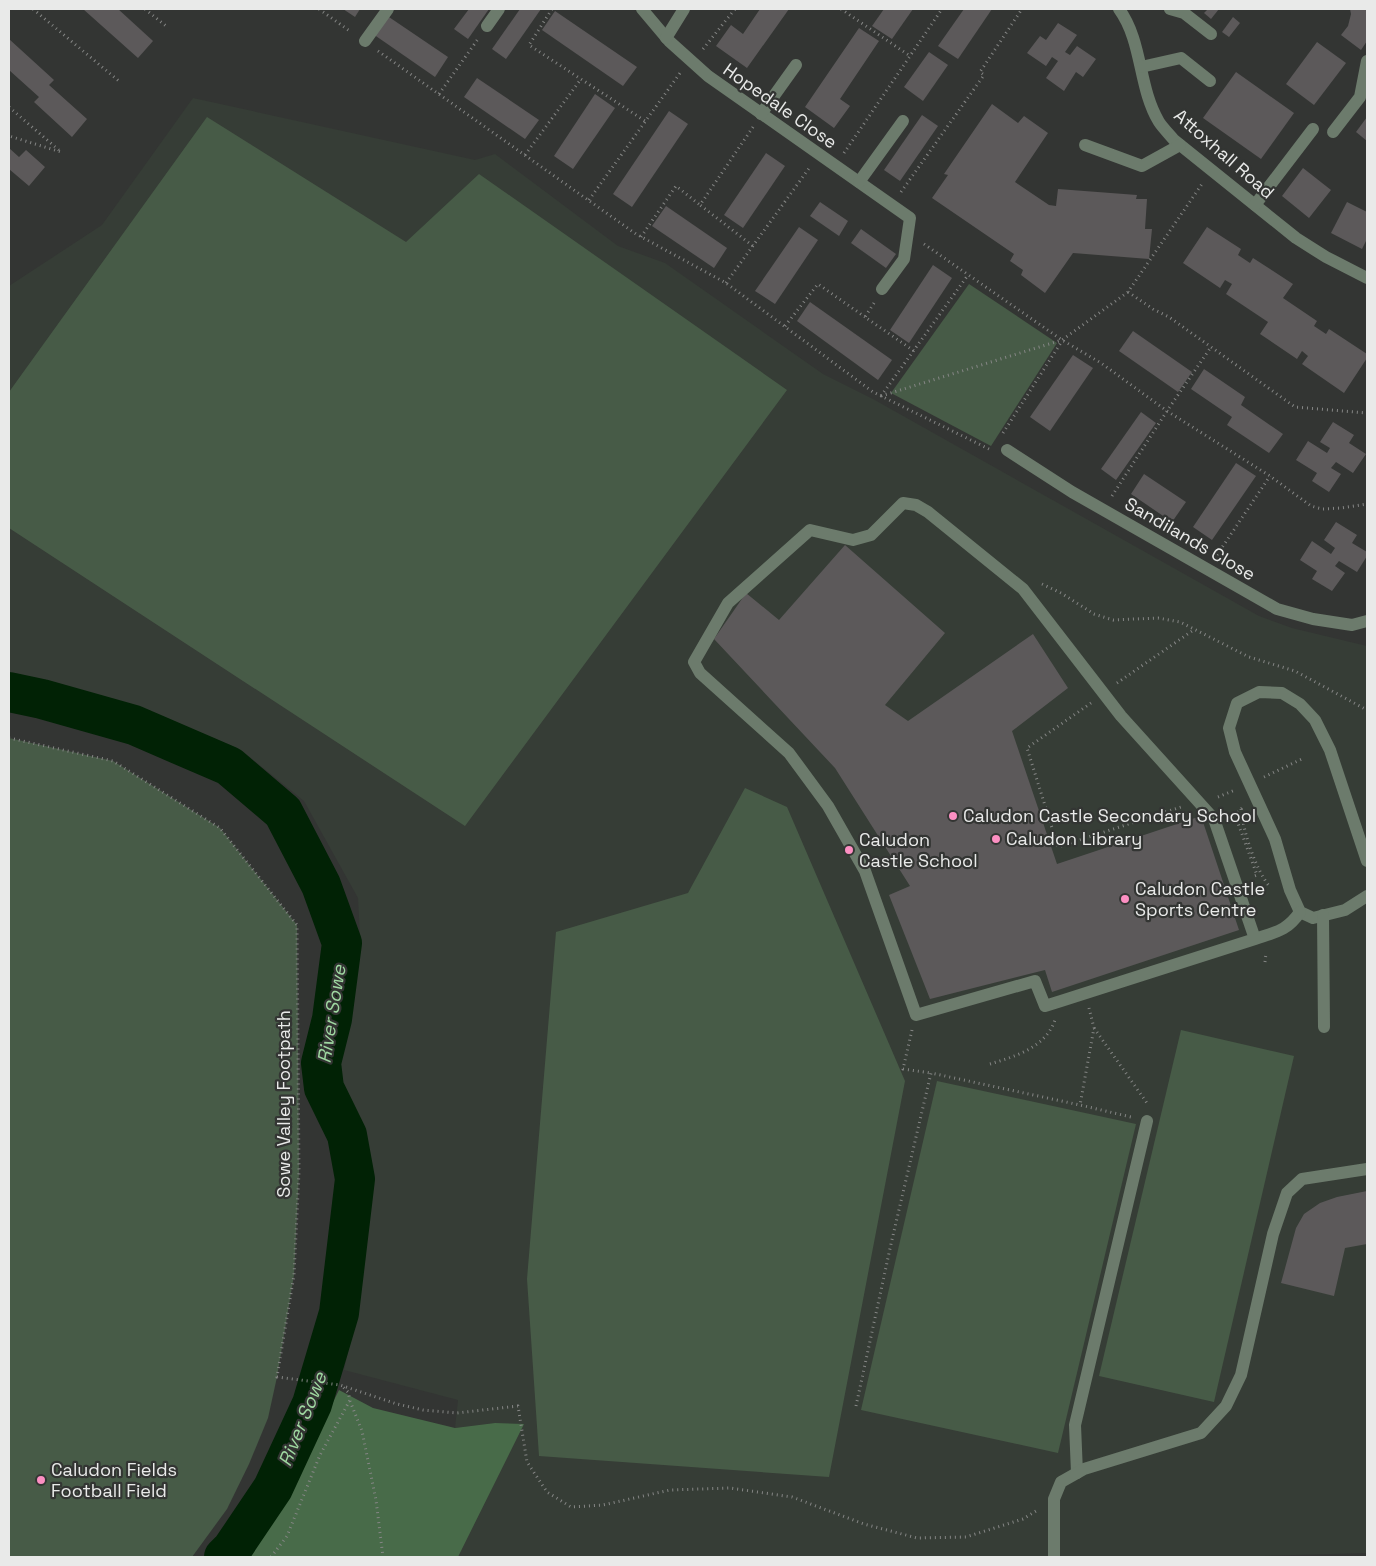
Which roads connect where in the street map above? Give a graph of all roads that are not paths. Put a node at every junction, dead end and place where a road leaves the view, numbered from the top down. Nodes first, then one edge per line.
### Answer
1 (388, 9) edge
2 (499, 9) edge
3 (642, 9) edge
4 (684, 9) edge
5 (1119, 9) edge
6 (1170, 9) edge
7 (486, 26) road end
8 (1211, 34) dead end
9 (666, 38) junction
10 (365, 41) road end
11 (1367, 62) edge
12 (796, 65) dead end
13 (1141, 67) junction
14 (1210, 81) dead end
15 (762, 114) junction
16 (903, 121) dead end
17 (1313, 129) dead end
18 (1333, 132) dead end
19 (1085, 145) dead end
20 (1180, 145) junction
21 (858, 182) junction
22 (1255, 205) junction
23 (1367, 278) edge
24 (882, 289) road end
25 (1001, 447) road end
26 (1367, 621) edge
27 (1367, 862) edge
28 (1367, 896) edge
29 (1300, 912) junction
30 (1323, 915) junction
31 (1255, 939) junction
32 (1324, 1027) dead end
33 (1148, 1121) road end
34 (1367, 1169) edge
35 (1077, 1473) junction
36 (1054, 1557) edge

1 - 10 street
2 - 7 street
3 - 9 street, Hopedale Close
4 - 9 street
5 - 13 street, Attoxhall Road
6 - 8 street
9 - 15 street, Hopedale Close
11 - 18 street
12 - 15 street
13 - 14 street
13 - 20 street, Attoxhall Road
15 - 21 street, Hopedale Close
16 - 21 street
17 - 22 street
19 - 20 street
20 - 22 street, Attoxhall Road
21 - 24 street, Hopedale Close
22 - 23 street, Attoxhall Road
25 - 26 street, Sandilands Close
27 - 29 street
28 - 30 street
29 - 30 street
29 - 31 street
30 - 32 street
31 - 31 street
33 - 35 street
34 - 35 street
35 - 36 street

